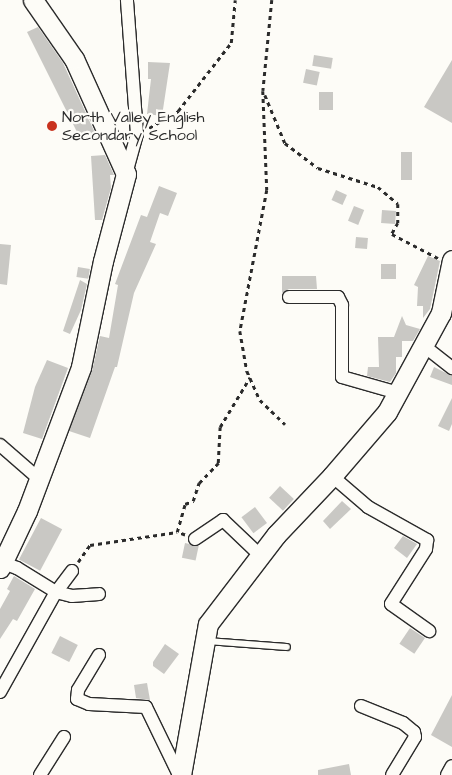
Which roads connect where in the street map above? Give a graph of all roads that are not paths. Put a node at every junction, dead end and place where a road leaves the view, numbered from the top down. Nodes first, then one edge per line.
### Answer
1 (33, 0) edge
2 (127, 0) edge
3 (126, 174) junction
4 (451, 262) edge
5 (289, 297) dead end
6 (447, 314) edge
7 (424, 346) junction
8 (452, 368) edge
9 (398, 393) junction
10 (0, 445) edge
11 (332, 476) junction
12 (38, 478) junction
13 (196, 539) road end
14 (261, 556) junction
15 (1, 566) edge
16 (72, 571) road end
17 (56, 592) junction
18 (99, 594) dead end
19 (429, 631) dead end
20 (203, 640) junction
21 (287, 647) dead end
22 (99, 655) dead end
23 (0, 692) edge
24 (361, 706) dead end
25 (64, 737) dead end
26 (452, 766) edge
27 (40, 775) edge
28 (180, 775) edge
29 (392, 775) edge
30 (447, 775) edge

1 - 3 street
2 - 3 street
3 - 12 street
4 - 6 street
5 - 9 street
6 - 7 street
7 - 8 street
7 - 9 street
9 - 11 street
10 - 12 street
11 - 14 street
11 - 19 street
12 - 15 street
13 - 14 street
14 - 20 street
15 - 17 street
16 - 17 street
17 - 18 street
17 - 23 street
20 - 21 lane
20 - 28 street
22 - 28 street
24 - 29 street
25 - 27 street
26 - 30 street

